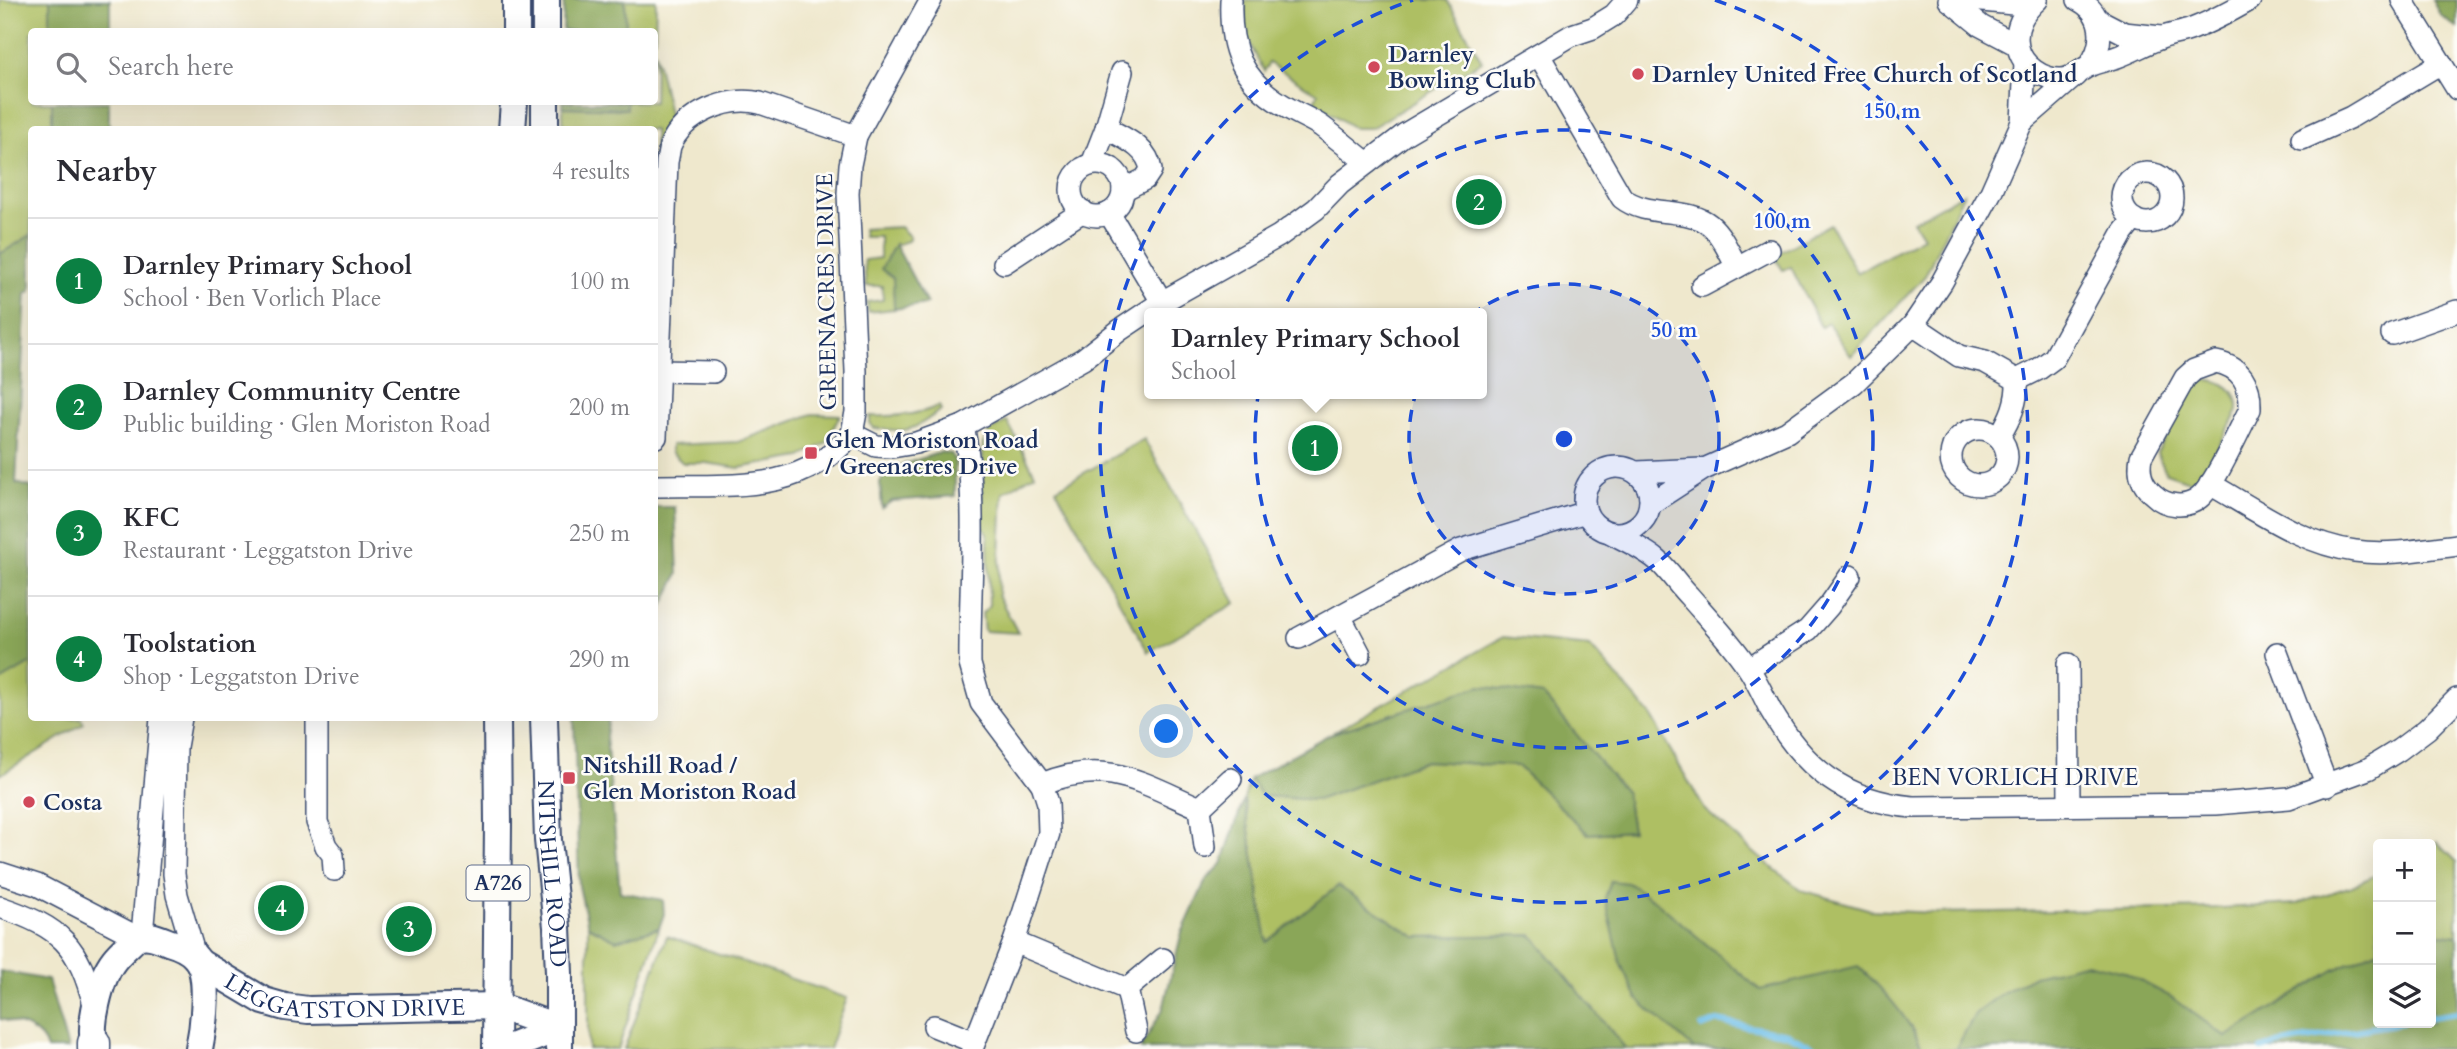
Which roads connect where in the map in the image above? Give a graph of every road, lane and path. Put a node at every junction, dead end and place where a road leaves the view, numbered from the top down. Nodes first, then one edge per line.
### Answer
1 (516, 0) edge
2 (546, 0) edge
3 (931, 0) edge
4 (1231, 0) edge
5 (1627, 0) edge
6 (1949, 0) edge
7 (1972, 0) edge
8 (2037, 0) edge
9 (2250, 0) edge
10 (2402, 0) edge
11 (2086, 6) edge
12 (516, 28) edge
13 (546, 28) edge
14 (2161, 37) junction
15 (2021, 54) junction
16 (1539, 55) junction
17 (2441, 63) junction
18 (2083, 70) junction
19 (1122, 72) dead end
20 (2457, 89) edge
21 (514, 105) edge
22 (545, 105) edge
23 (2022, 122) junction
24 (512, 126) edge
25 (545, 126) edge
26 (1106, 128) junction
27 (856, 136) junction
28 (2302, 139) dead end
29 (1367, 163) junction
30 (1092, 164) junction
31 (1123, 190) junction
32 (1083, 211) junction
33 (1109, 213) junction
34 (2134, 219) dead end
35 (1769, 250) dead end
36 (1004, 263) dead end
37 (1737, 267) junction
38 (1702, 286) dead end
39 (1162, 302) junction
40 (1153, 308) edge
41 (2457, 311) edge
42 (1144, 314) edge
43 (1913, 325) junction
44 (2392, 334) dead end
45 (659, 371) junction
46 (713, 372) dead end
47 (2017, 380) junction
48 (658, 393) edge
49 (964, 426) junction
50 (852, 434) junction
51 (1999, 437) dead end
52 (1704, 469) junction
53 (1637, 472) junction
54 (2210, 484) junction
55 (658, 486) edge
56 (1648, 511) junction
57 (1586, 512) junction
58 (1611, 533) junction
59 (2457, 545) edge
60 (1657, 560) junction
61 (1850, 576) dead end
62 (1340, 616) junction
63 (1299, 638) dead end
64 (2277, 653) dead end
65 (1360, 654) dead end
66 (2068, 664) dead end
67 (1749, 668) junction
68 (2457, 700) edge
69 (161, 721) edge
70 (180, 721) edge
71 (317, 721) edge
72 (497, 721) edge
73 (544, 721) edge
74 (1231, 779) dead end
75 (1042, 784) junction
76 (2327, 786) junction
77 (2069, 804) junction
78 (1200, 808) junction
79 (1205, 847) dead end
80 (334, 870) dead end
81 (0, 873) edge
82 (0, 906) edge
83 (139, 936) junction
84 (1014, 942) junction
85 (198, 959) junction
86 (1163, 959) dead end
87 (1127, 989) junction
88 (498, 1006) junction
89 (94, 1008) junction
90 (934, 1026) dead end
91 (1136, 1031) dead end
92 (559, 1039) edge
93 (973, 1045) edge
94 (95, 1047) edge
95 (199, 1049) edge
96 (496, 1049) edge
97 (506, 1049) edge

1 - 12 main road
2 - 13 main road
3 - 27 street, GREENACRES DRIVE
4 - 29 street
5 - 16 street
6 - 15 street
7 - 8 street
8 - 15 street
9 - 14 street
10 - 17 street
11 - 14 street
11 - 18 street
14 - 18 street
15 - 18 street
15 - 23 street
16 - 29 street
16 - 37 street
17 - 20 street
17 - 28 street
18 - 23 street
19 - 26 street
21 - 24 main road
22 - 25 main road
23 - 43 street
26 - 30 street
26 - 31 street
27 - 45 street
27 - 50 street, GREENACRES DRIVE
29 - 39 street
30 - 31 street
30 - 32 street
31 - 33 street
32 - 33 street
32 - 36 street
33 - 39 street
34 - 47 street
35 - 37 street
37 - 38 street
39 - 40 street
41 - 44 street
42 - 49 street
43 - 47 street
43 - 52 street
45 - 46 street
45 - 48 street
47 - 51 street
49 - 50 street
49 - 75 street
50 - 55 street
52 - 53 street
52 - 56 street
53 - 56 street
53 - 57 street
54 - 54 street
54 - 59 street
56 - 58 street
56 - 60 street, BEN VORLICH DRIVE
57 - 58 street
57 - 62 street
58 - 60 street, BEN VORLICH DRIVE
60 - 67 street, BEN VORLICH DRIVE
61 - 67 street
62 - 63 street
62 - 65 street
64 - 76 street
66 - 77 street
67 - 77 street, BEN VORLICH DRIVE
68 - 76 street, BEN VORLICH DRIVE
69 - 83 street
70 - 85 street
71 - 80 street
72 - 88 main road, NITSHILL ROAD / A726
73 - 92 main road, NITSHILL ROAD / A726
74 - 78 street
75 - 78 street
75 - 84 street
76 - 77 street, BEN VORLICH DRIVE
78 - 79 street
81 - 83 street, LEGGATSTON DRIVE
82 - 89 street
83 - 85 main road, LEGGATSTON DRIVE
83 - 89 main road
84 - 87 street
84 - 93 street
85 - 88 main road, LEGGATSTON DRIVE
85 - 95 main road, LEGGATSTON DRIVE
86 - 87 street
87 - 91 street
88 - 92 main road
88 - 96 main road, NITSHILL ROAD / A726
89 - 94 main road
90 - 93 street
92 - 97 main road

